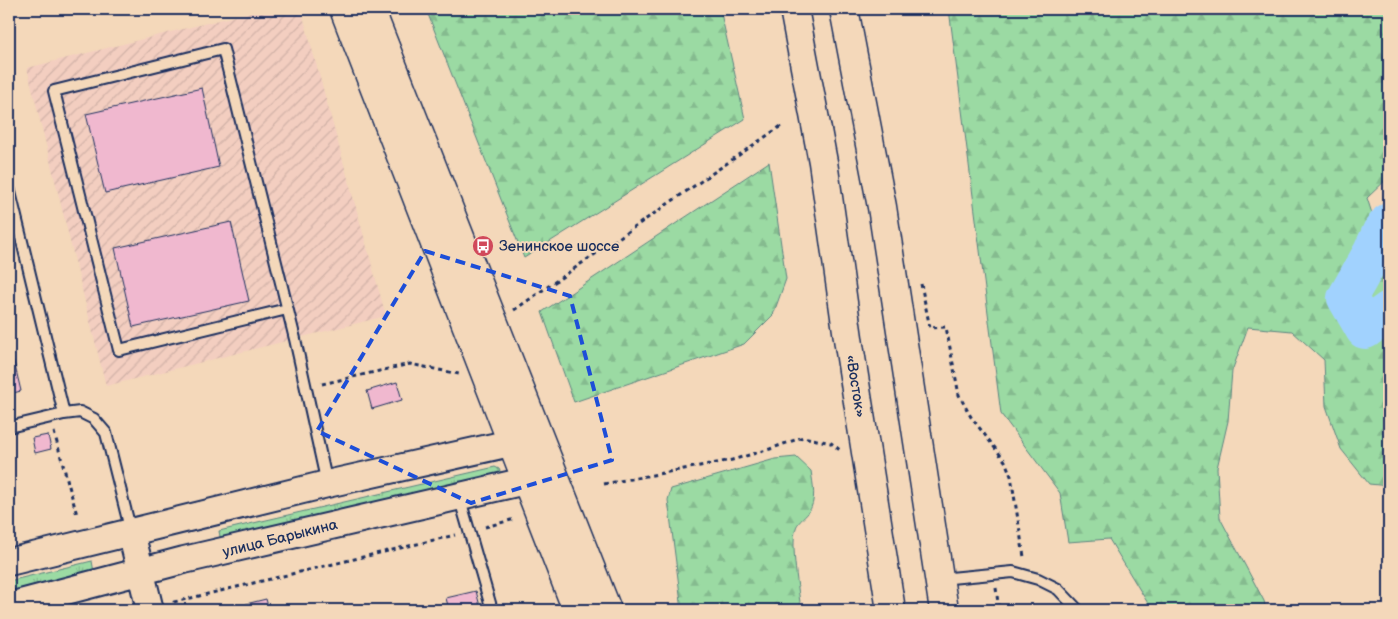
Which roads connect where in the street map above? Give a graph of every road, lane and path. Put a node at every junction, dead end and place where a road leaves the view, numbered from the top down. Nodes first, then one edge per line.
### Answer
1 (344, 9) edge
2 (370, 9) edge
3 (794, 9) edge
4 (844, 9) edge
5 (781, 126) dead end
6 (9, 188) edge
7 (920, 280) dead end
8 (287, 309) junction
9 (509, 313) dead end
10 (461, 375) dead end
11 (305, 388) junction
12 (64, 414) junction
13 (50, 417) junction
14 (9, 427) edge
15 (525, 439) junction
16 (870, 471) junction
17 (553, 474) junction
18 (527, 480) junction
19 (327, 484) junction
20 (604, 484) dead end
21 (459, 495) junction
22 (77, 516) dead end
23 (517, 519) dead end
24 (470, 531) junction
25 (132, 532) junction
26 (1024, 557) dead end
27 (9, 562) edge
28 (141, 572) junction
29 (939, 579) junction
30 (9, 606) edge
31 (162, 606) edge
32 (492, 610) edge
33 (577, 610) edge
34 (607, 610) edge
35 (891, 610) edge
36 (944, 610) edge
37 (1078, 610) edge

1 - 15 main road
2 - 15 main road
3 - 16 main road, «Восток»
4 - 29 main road
5 - 9 path
6 - 12 lane
7 - 26 path
8 - 8 lane
8 - 11 lane
10 - 11 path
11 - 19 lane
12 - 13 lane
12 - 25 lane
13 - 14 lane
13 - 22 path
15 - 17 main road
15 - 18 main road
15 - 19 street
16 - 20 path
16 - 35 main road, «Восток»
17 - 18 street, улица Барыкина
17 - 34 main road
18 - 21 street, улица Барыкина
18 - 33 main road
19 - 25 street
21 - 24 lane
21 - 28 street, улица Барыкина
23 - 24 path
24 - 31 path
24 - 32 lane
25 - 27 street
25 - 28 street
28 - 30 street, улица Барыкина
28 - 31 street
29 - 36 main road
29 - 37 lane

